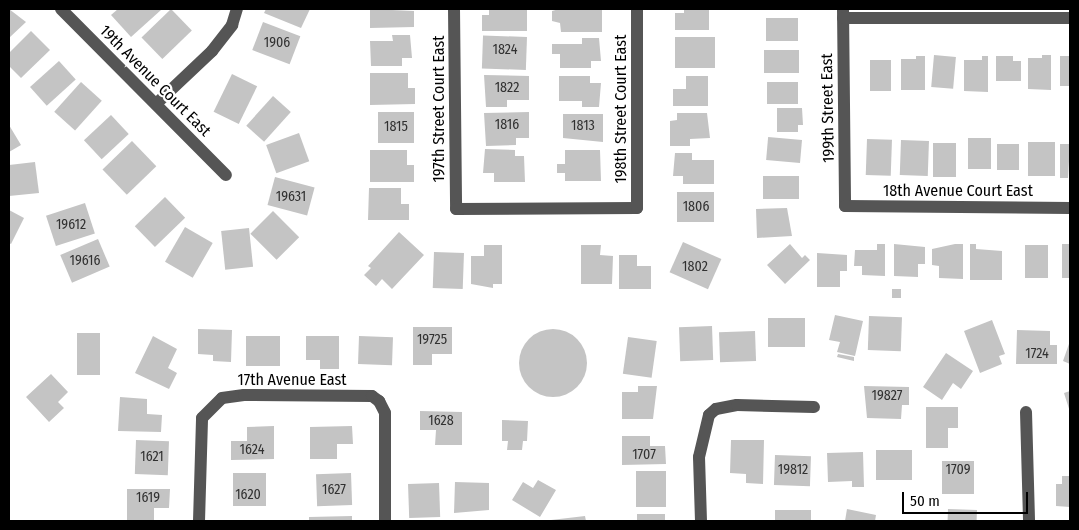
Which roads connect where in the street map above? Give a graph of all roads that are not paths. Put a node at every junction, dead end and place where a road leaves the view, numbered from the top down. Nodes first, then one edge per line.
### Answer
1 (61, 9) edge
2 (237, 9) edge
3 (454, 9) edge
4 (637, 9) edge
5 (843, 14) edge
6 (1070, 18) edge
7 (156, 104) junction
8 (226, 175) dead end
9 (845, 206) joint
10 (637, 208) joint
11 (1070, 208) edge
12 (814, 407) dead end
13 (1026, 412) dead end
14 (199, 521) edge
15 (385, 521) edge
16 (700, 521) edge
17 (1029, 521) edge

1 - 7 street, 19th Avenue Court East
2 - 7 street
3 - 10 street, 197th Street Court East
4 - 10 street, 198th Street Court East
5 - 6 street
5 - 9 street, 199th Street East
7 - 8 street, 19th Avenue Court East
9 - 11 street, 18th Avenue Court East
12 - 16 street
13 - 17 street
14 - 15 street, 17th Avenue East

